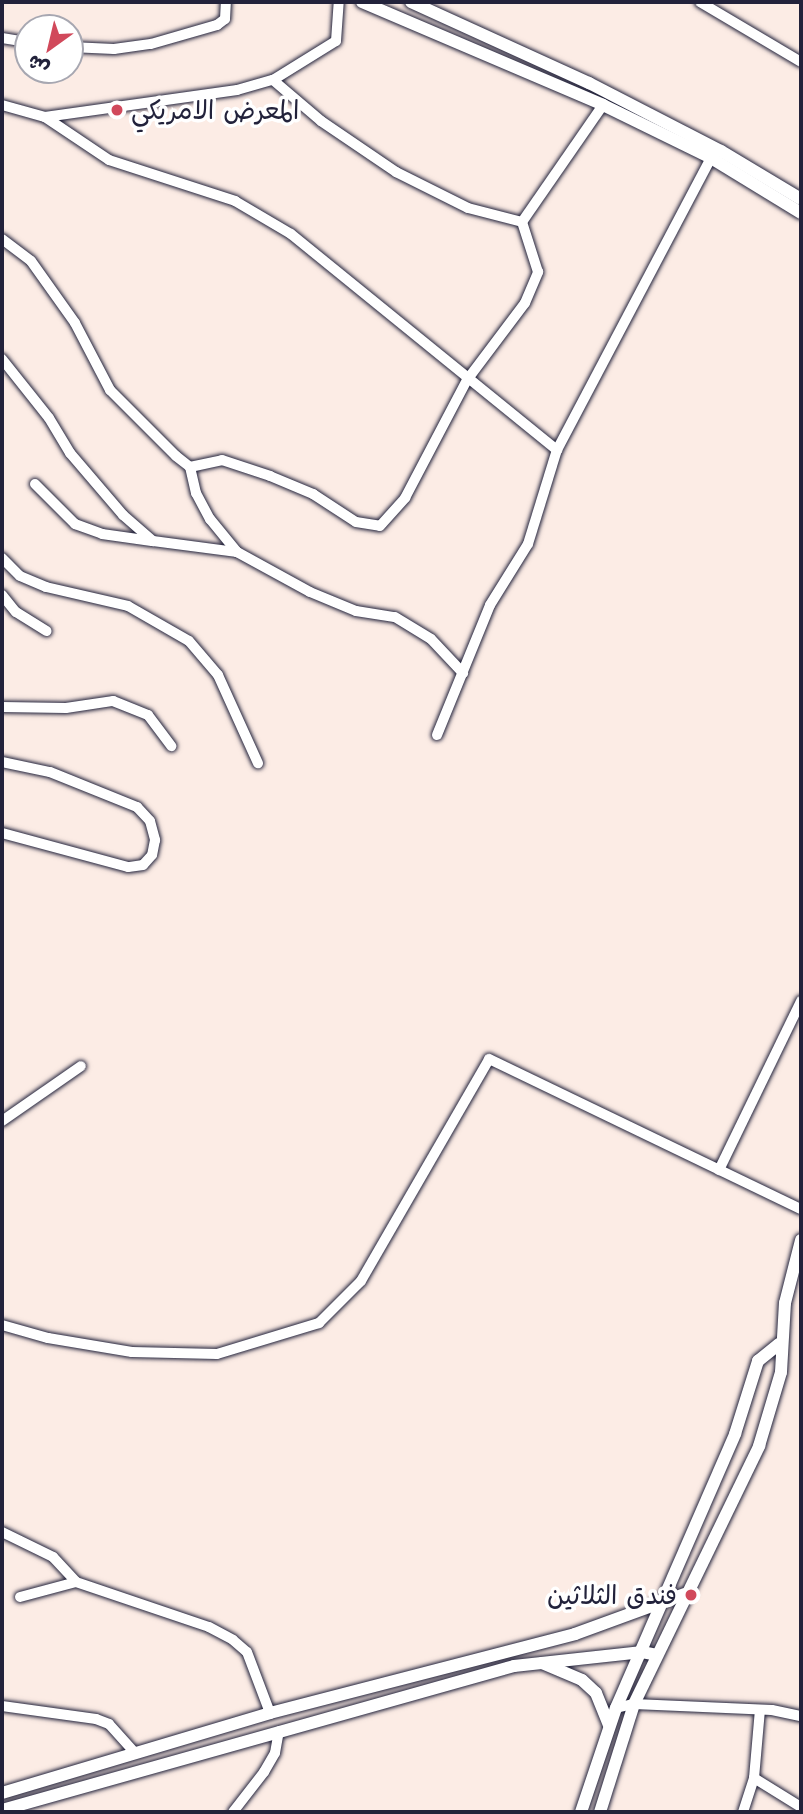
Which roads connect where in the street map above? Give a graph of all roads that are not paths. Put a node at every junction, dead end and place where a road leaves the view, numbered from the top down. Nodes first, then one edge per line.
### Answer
1 (226, 2) edge
2 (339, 2) edge
3 (362, 2) edge
4 (411, 2) edge
5 (700, 2) edge
6 (717, 2) edge
7 (729, 18) junction
8 (84, 48) edge
9 (801, 62) edge
10 (273, 80) junction
11 (2, 105) edge
12 (603, 105) junction
13 (45, 117) junction
14 (711, 158) junction
15 (801, 199) edge
16 (801, 214) edge
17 (522, 222) junction
18 (2, 239) edge
19 (2, 359) edge
20 (467, 380) junction
21 (557, 450) junction
22 (190, 467) junction
23 (35, 484) dead end
24 (153, 541) junction
25 (237, 552) junction
26 (2, 558) edge
27 (2, 595) edge
28 (47, 631) dead end
29 (463, 673) junction
30 (2, 707) edge
31 (437, 735) dead end
32 (172, 746) dead end
33 (2, 762) edge
34 (258, 763) dead end
35 (2, 833) edge
36 (801, 1001) edge
37 (81, 1066) dead end
38 (2, 1121) edge
39 (719, 1170) junction
40 (801, 1209) edge
41 (801, 1240) edge
42 (2, 1325) edge
43 (779, 1344) junction
44 (2, 1532) edge
45 (76, 1582) junction
46 (685, 1594) junction
47 (20, 1597) dead end
48 (664, 1599) junction
49 (642, 1652) junction
50 (657, 1654) junction
51 (539, 1662) junction
52 (634, 1704) junction
53 (2, 1706) edge
54 (617, 1708) junction
55 (760, 1710) junction
56 (270, 1713) junction
57 (801, 1716) edge
58 (610, 1729) junction
59 (279, 1731) junction
60 (135, 1753) junction
61 (754, 1778) junction
62 (2, 1793) edge
63 (801, 1807) edge
64 (2, 1810) edge
65 (233, 1812) edge
66 (582, 1812) edge
67 (600, 1812) edge
68 (743, 1812) edge

1 - 8 street
2 - 10 street
3 - 12 street
4 - 15 street
5 - 7 street
6 - 7 street
7 - 9 street
10 - 13 street
10 - 17 street
11 - 13 street
12 - 14 street
12 - 17 street
13 - 20 street
14 - 16 street
14 - 21 street
17 - 20 street
18 - 22 street
19 - 24 street
20 - 21 street
20 - 22 street
21 - 29 street
22 - 25 street
23 - 24 street
24 - 25 street
25 - 29 street
26 - 34 street
27 - 28 street
29 - 31 street
30 - 32 street
33 - 35 street
36 - 39 street
37 - 38 street
39 - 40 street
39 - 42 street
41 - 43 street
43 - 46 street
43 - 48 street
44 - 45 street
45 - 47 street
45 - 56 street
46 - 48 street
46 - 50 street
48 - 49 street
48 - 56 street
49 - 50 street
49 - 51 street
49 - 54 street
50 - 52 street
51 - 58 street
51 - 59 street
52 - 54 street
52 - 55 street
52 - 67 street
53 - 60 street
54 - 58 street
55 - 57 street
55 - 61 street
56 - 60 street
58 - 66 street
59 - 64 street
59 - 65 street
60 - 62 street
61 - 63 street
61 - 68 street

